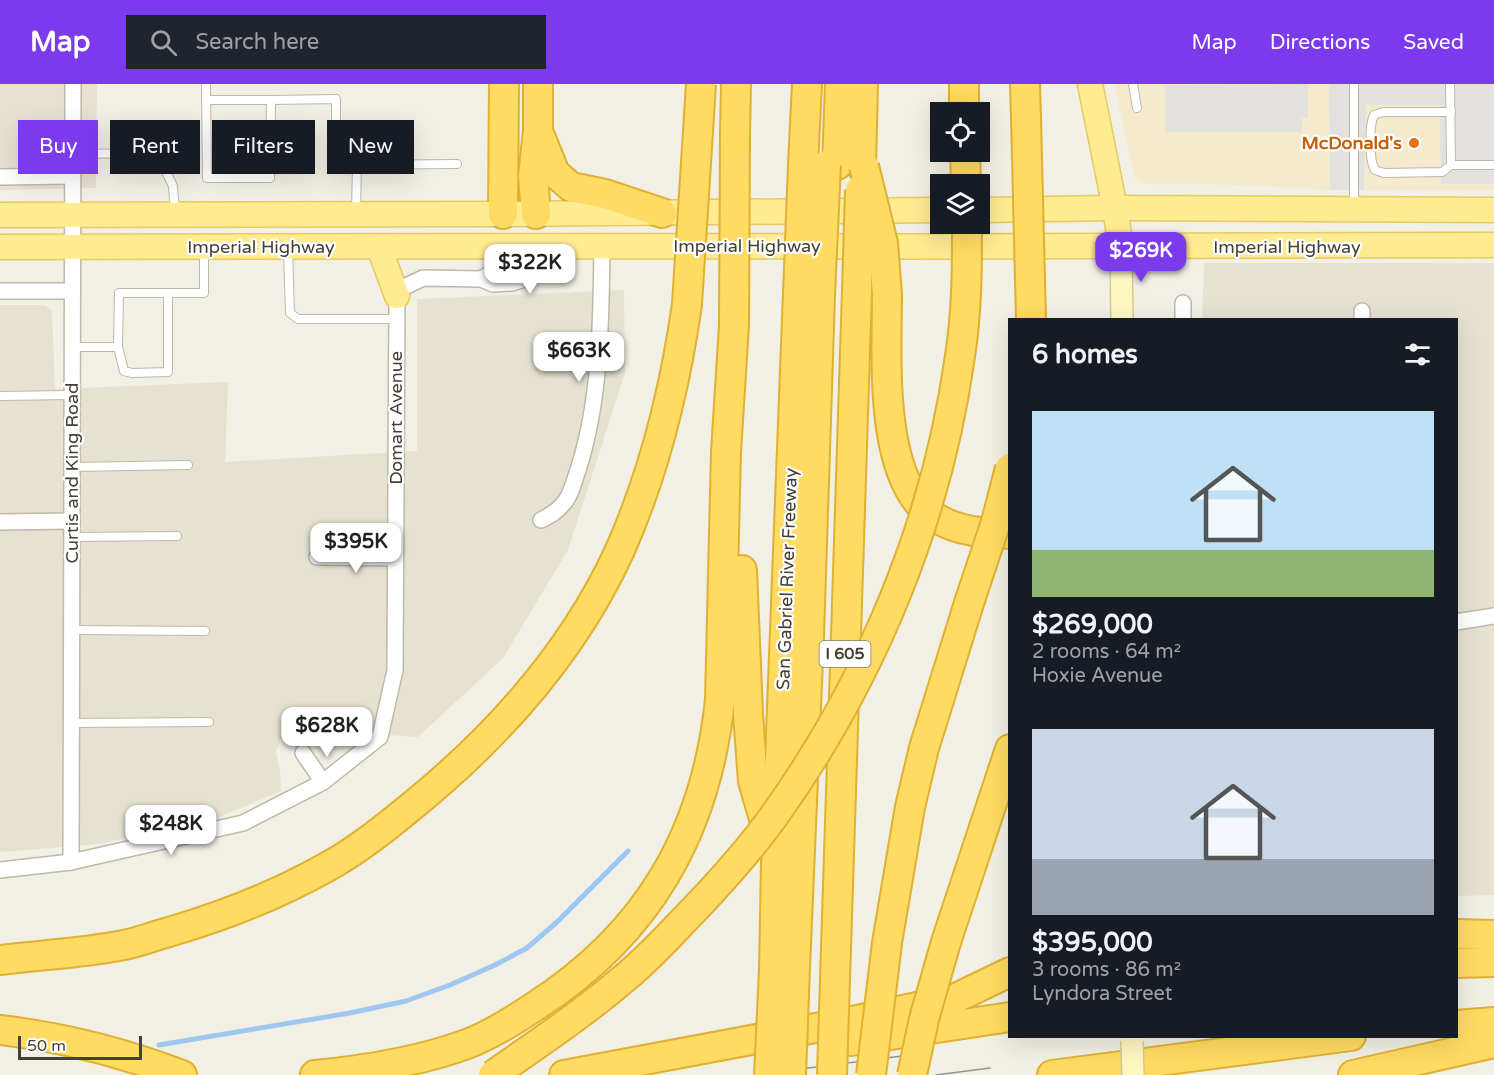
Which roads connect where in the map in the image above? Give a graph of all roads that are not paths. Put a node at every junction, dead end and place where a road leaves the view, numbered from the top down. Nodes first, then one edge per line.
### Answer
1 (73, 84) edge
2 (206, 84) edge
3 (504, 84) edge
4 (538, 84) edge
5 (701, 84) edge
6 (736, 84) edge
7 (805, 84) edge
8 (829, 84) edge
9 (840, 84) edge
10 (863, 84) edge
11 (964, 84) edge
12 (1025, 84) edge
13 (1090, 84) edge
14 (1133, 84) edge
15 (1354, 84) edge
16 (1450, 84) edge
17 (206, 100) junction
18 (271, 100) junction
19 (964, 102) edge
20 (1137, 108) dead end
21 (1451, 112) junction
22 (72, 120) edge
23 (336, 120) edge
24 (538, 131) junction
25 (98, 154) edge
26 (842, 163) junction
27 (414, 164) edge
28 (457, 164) dead end
29 (1451, 165) junction
30 (1494, 165) edge
31 (357, 174) edge
32 (72, 176) joint
33 (0, 177) edge
34 (1115, 208) junction
35 (930, 210) edge
36 (990, 210) edge
37 (1354, 210) junction
38 (1494, 210) edge
39 (662, 213) junction
40 (72, 214) junction
41 (175, 214) junction
42 (503, 214) junction
43 (536, 214) junction
44 (0, 215) edge
45 (356, 215) junction
46 (967, 234) edge
47 (1494, 245) edge
48 (503, 246) junction
49 (535, 246) junction
50 (602, 246) junction
51 (72, 247) junction
52 (204, 247) junction
53 (288, 247) junction
54 (379, 247) junction
55 (0, 248) edge
56 (1121, 248) junction
57 (481, 279) junction
58 (0, 291) edge
59 (72, 291) junction
60 (827, 292) junction
61 (168, 293) junction
62 (1183, 303) dead end
63 (397, 308) junction
64 (1031, 318) edge
65 (1122, 318) edge
66 (1183, 318) edge
67 (734, 325) junction
68 (72, 347) junction
69 (118, 347) junction
70 (72, 395) junction
71 (0, 396) edge
72 (188, 465) dead end
73 (72, 467) junction
74 (1008, 476) edge
75 (541, 520) dead end
76 (72, 521) junction
77 (0, 522) edge
78 (1008, 534) edge
79 (177, 536) dead end
80 (72, 537) junction
81 (317, 556) dead end
82 (395, 558) junction
83 (1494, 616) edge
84 (1458, 622) edge
85 (72, 630) junction
86 (205, 631) dead end
87 (209, 722) dead end
88 (72, 723) junction
89 (303, 753) dead end
90 (1008, 755) edge
91 (323, 782) junction
92 (71, 862) junction
93 (776, 863) junction
94 (0, 870) edge
95 (1458, 934) edge
96 (1494, 935) edge
97 (0, 960) edge
98 (1494, 962) edge
99 (1458, 963) edge
100 (785, 969) junction
101 (1008, 973) edge
102 (1008, 1017) edge
103 (1494, 1022) edge
104 (1458, 1025) edge
105 (4, 1030) edge
106 (1132, 1038) edge
107 (1336, 1038) edge
108 (1494, 1043) edge
109 (182, 1075) edge
110 (315, 1075) edge
111 (493, 1075) edge
112 (564, 1075) edge
113 (616, 1075) edge
114 (769, 1075) edge
115 (791, 1075) edge
116 (832, 1075) edge
117 (870, 1075) edge
118 (912, 1075) edge
119 (1052, 1075) edge
120 (1132, 1075) edge
121 (1353, 1075) edge

1 - 22 street, Curtis and King Road
2 - 17 lane
3 - 42 highway
4 - 24 highway
5 - 97 highway, bridge
6 - 67 highway, bridge
7 - 26 highway, San Gabriel River Freeway / I 605
8 - 26 highway
9 - 26 highway
10 - 26 highway, San Gabriel River Freeway / I 605
11 - 19 highway
12 - 64 highway, bridge
13 - 34 main road
14 - 20 lane
15 - 37 lane
16 - 21 lane
17 - 18 lane
17 - 18 lane
18 - 23 lane
21 - 29 lane
21 - 29 lane
24 - 39 highway
24 - 43 highway
25 - 41 lane
26 - 60 highway, San Gabriel River Freeway / I 605, bridge
26 - 60 highway, San Gabriel River Freeway / I 605, bridge
26 - 78 highway, bridge
27 - 28 lane
29 - 30 lane
31 - 45 lane
32 - 33 street
32 - 40 street, Curtis and King Road
34 - 36 main road, Imperial Highway
34 - 37 main road, Imperial Highway
34 - 56 main road
35 - 39 main road, Imperial Highway
37 - 38 main road, Imperial Highway
39 - 43 main road, Imperial Highway
40 - 41 main road, Imperial Highway
40 - 44 main road, Imperial Highway
40 - 51 street, Curtis and King Road
41 - 45 main road, Imperial Highway
42 - 43 main road, Imperial Highway
42 - 45 main road, Imperial Highway
42 - 48 main road
43 - 49 main road
46 - 111 highway, bridge
47 - 56 main road, Imperial Highway
48 - 49 main road, Imperial Highway
48 - 54 main road, Imperial Highway
48 - 57 street
49 - 50 main road, Imperial Highway
49 - 57 street
50 - 56 main road, Imperial Highway
50 - 75 street
51 - 52 main road, Imperial Highway
51 - 55 main road, Imperial Highway
51 - 59 street, Curtis and King Road
52 - 53 main road, Imperial Highway
52 - 61 lane
53 - 54 main road, Imperial Highway
53 - 63 lane
54 - 63 main road
56 - 65 main road
57 - 63 street
58 - 59 street
59 - 68 street, Curtis and King Road
60 - 93 highway, San Gabriel River Freeway / I 605
60 - 100 highway
60 - 116 highway, San Gabriel River Freeway / I 605, bridge
61 - 69 lane
61 - 69 lane
62 - 66 street
63 - 82 street, Domart Avenue
67 - 93 highway
67 - 110 highway
68 - 69 lane
68 - 70 street, Curtis and King Road
70 - 71 lane
70 - 73 street, Curtis and King Road
72 - 73 lane
73 - 76 street, Curtis and King Road
74 - 117 highway, bridge
76 - 77 street
76 - 80 street, Curtis and King Road
79 - 80 lane
80 - 85 street, Curtis and King Road
81 - 82 street
82 - 91 street, Domart Avenue
83 - 84 street
85 - 86 lane
85 - 88 street, Curtis and King Road
87 - 88 lane
88 - 92 street, Curtis and King Road
89 - 91 street
90 - 118 highway, bridge
91 - 92 street, Domart Avenue
92 - 94 street, Domart Avenue
93 - 100 highway, San Gabriel River Freeway / I 605
95 - 96 highway
98 - 99 highway
100 - 114 highway, San Gabriel River Freeway / I 605, bridge
100 - 115 highway, bridge
101 - 112 highway
102 - 113 highway
103 - 104 highway
105 - 109 highway
106 - 120 main road, bridge
107 - 119 highway
108 - 121 highway

